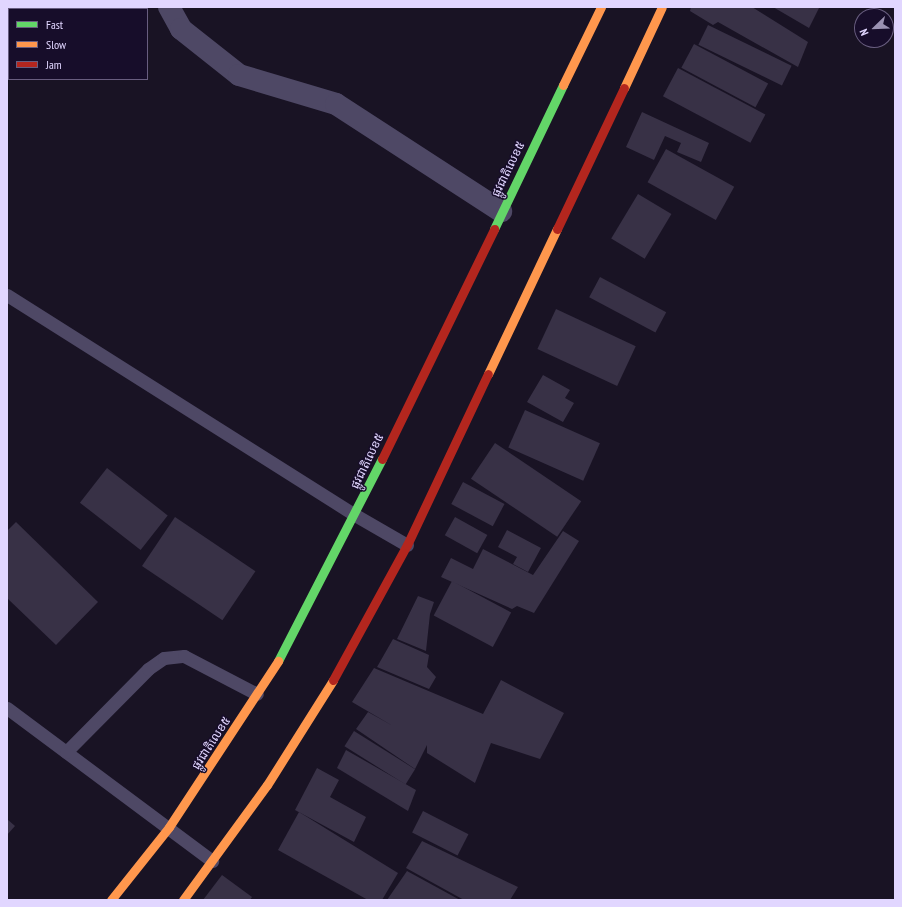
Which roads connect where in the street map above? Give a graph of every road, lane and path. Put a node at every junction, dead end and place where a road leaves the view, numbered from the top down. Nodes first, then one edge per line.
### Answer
1 (169, 7) edge
2 (601, 7) edge
3 (662, 7) edge
4 (502, 211) junction
5 (7, 295) edge
6 (355, 515) junction
7 (407, 544) junction
8 (257, 694) junction
9 (7, 708) edge
10 (66, 752) junction
11 (169, 827) junction
12 (212, 861) junction
13 (111, 900) edge
14 (183, 900) edge

1 - 4 street
2 - 4 highway, ផ្លូវជាតិលេខ៥
3 - 7 highway
4 - 6 highway, ផ្លូវជាតិលេខ៥
5 - 6 lane
6 - 7 lane
6 - 8 highway, ផ្លូវជាតិលេខ៥
7 - 12 highway
8 - 10 lane
8 - 11 highway, ផ្លូវជាតិលេខ៥
9 - 10 lane
10 - 11 lane
11 - 12 lane
11 - 13 highway, ផ្លូវជាតិលេខ៥
12 - 14 highway

